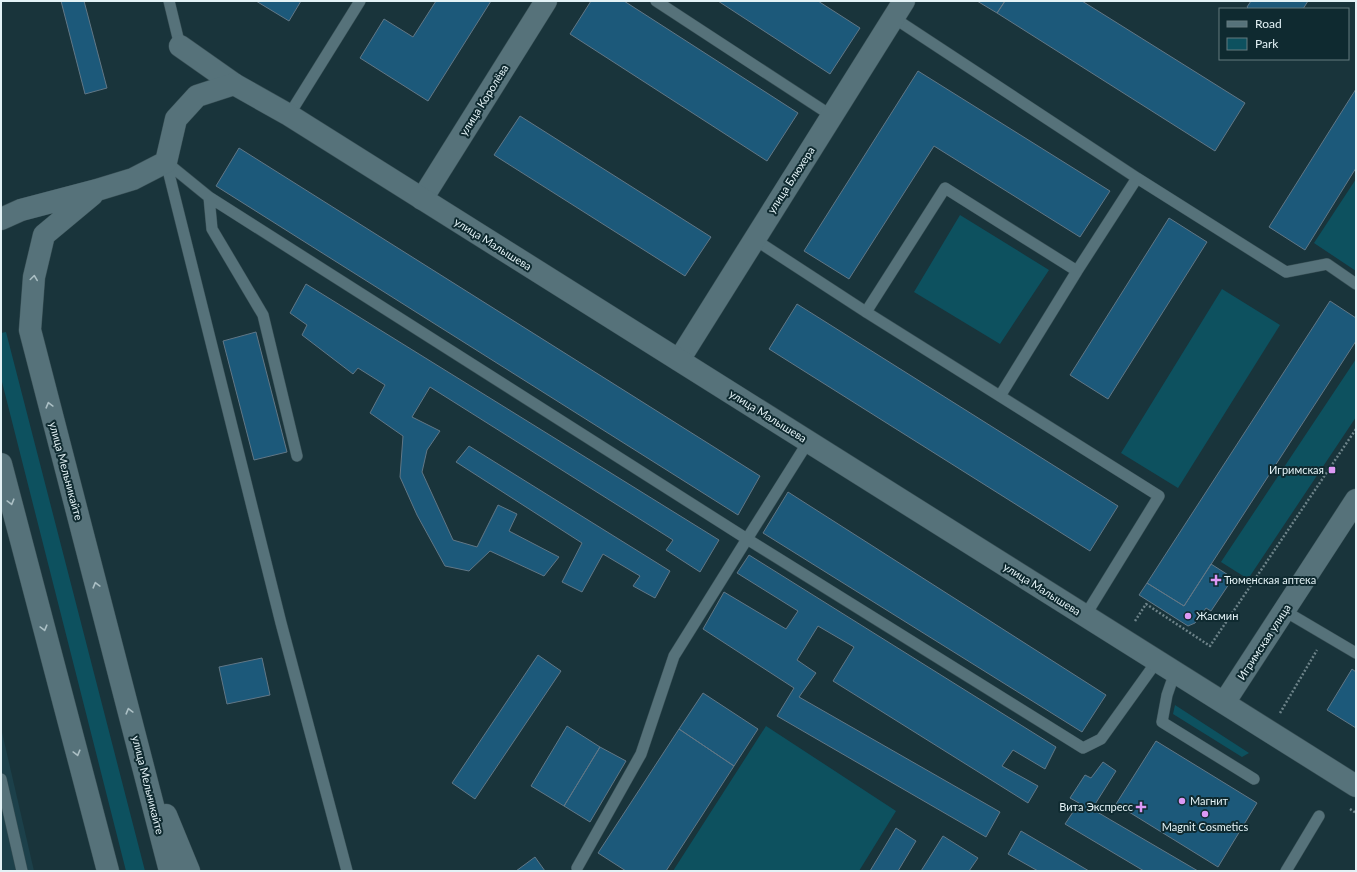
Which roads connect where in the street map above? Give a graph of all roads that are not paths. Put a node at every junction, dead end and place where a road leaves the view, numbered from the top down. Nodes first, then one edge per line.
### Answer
1 (169, 1) edge
2 (360, 1) edge
3 (546, 1) edge
4 (656, 1) edge
5 (899, 10) edge
6 (180, 46) joint
7 (234, 84) junction
8 (289, 115) junction
9 (832, 116) junction
10 (166, 162) junction
11 (1138, 178) junction
12 (97, 190) junction
13 (209, 197) junction
14 (422, 199) junction
15 (21, 210) junction
16 (1, 219) edge
17 (44, 235) junction
18 (754, 239) junction
19 (1077, 271) junction
20 (1356, 284) edge
21 (866, 312) junction
22 (679, 360) junction
23 (1000, 396) junction
24 (808, 442) junction
25 (297, 456) dead end
26 (1, 464) edge
27 (1356, 500) edge
28 (747, 539) junction
29 (1283, 610) junction
30 (1086, 616) junction
31 (1356, 653) edge
32 (1157, 661) junction
33 (1175, 672) junction
34 (1224, 703) junction
35 (140, 756) junction
36 (1, 779) edge
37 (1254, 779) dead end
38 (1356, 786) edge
39 (1319, 816) dead end
40 (577, 868) dead end
41 (22, 871) edge
42 (108, 871) edge
43 (170, 871) edge
44 (189, 871) edge
45 (347, 871) edge
46 (1286, 871) edge

1 - 6 lane
2 - 8 lane
3 - 14 street, улица Королёва
4 - 9 lane
5 - 9 street, улица Блюхера
5 - 11 lane
6 - 7 street, улица Малышева
7 - 8 street, улица Малышева
7 - 10 street
8 - 14 street, улица Малышева
9 - 18 street, улица Блюхера
10 - 12 street
10 - 13 lane
10 - 45 lane
11 - 19 lane
11 - 20 lane
12 - 15 street
12 - 17 street
13 - 25 lane
13 - 28 lane
14 - 22 street, улица Малышева
15 - 16 street
15 - 17 street
35 -> 17 street, улица Мельникайте
18 - 21 lane
18 - 22 street, улица Блюхера
19 - 21 lane
19 - 23 lane
21 - 23 lane
22 - 24 street, улица Малышева
23 - 30 lane
24 - 28 lane
24 - 30 street, улица Малышева
26 -> 42 street
27 - 29 street, Игримская улица
28 - 32 lane
28 - 40 lane
29 - 31 lane
29 - 34 street, Игримская улица
30 - 32 street, улица Малышева
32 - 33 street, улица Малышева
33 - 34 street, улица Малышева
33 - 37 lane
34 - 38 street, улица Малышева
35 - 43 street, улица Мельникайте
35 - 44 street
36 - 41 lane
39 - 46 lane

